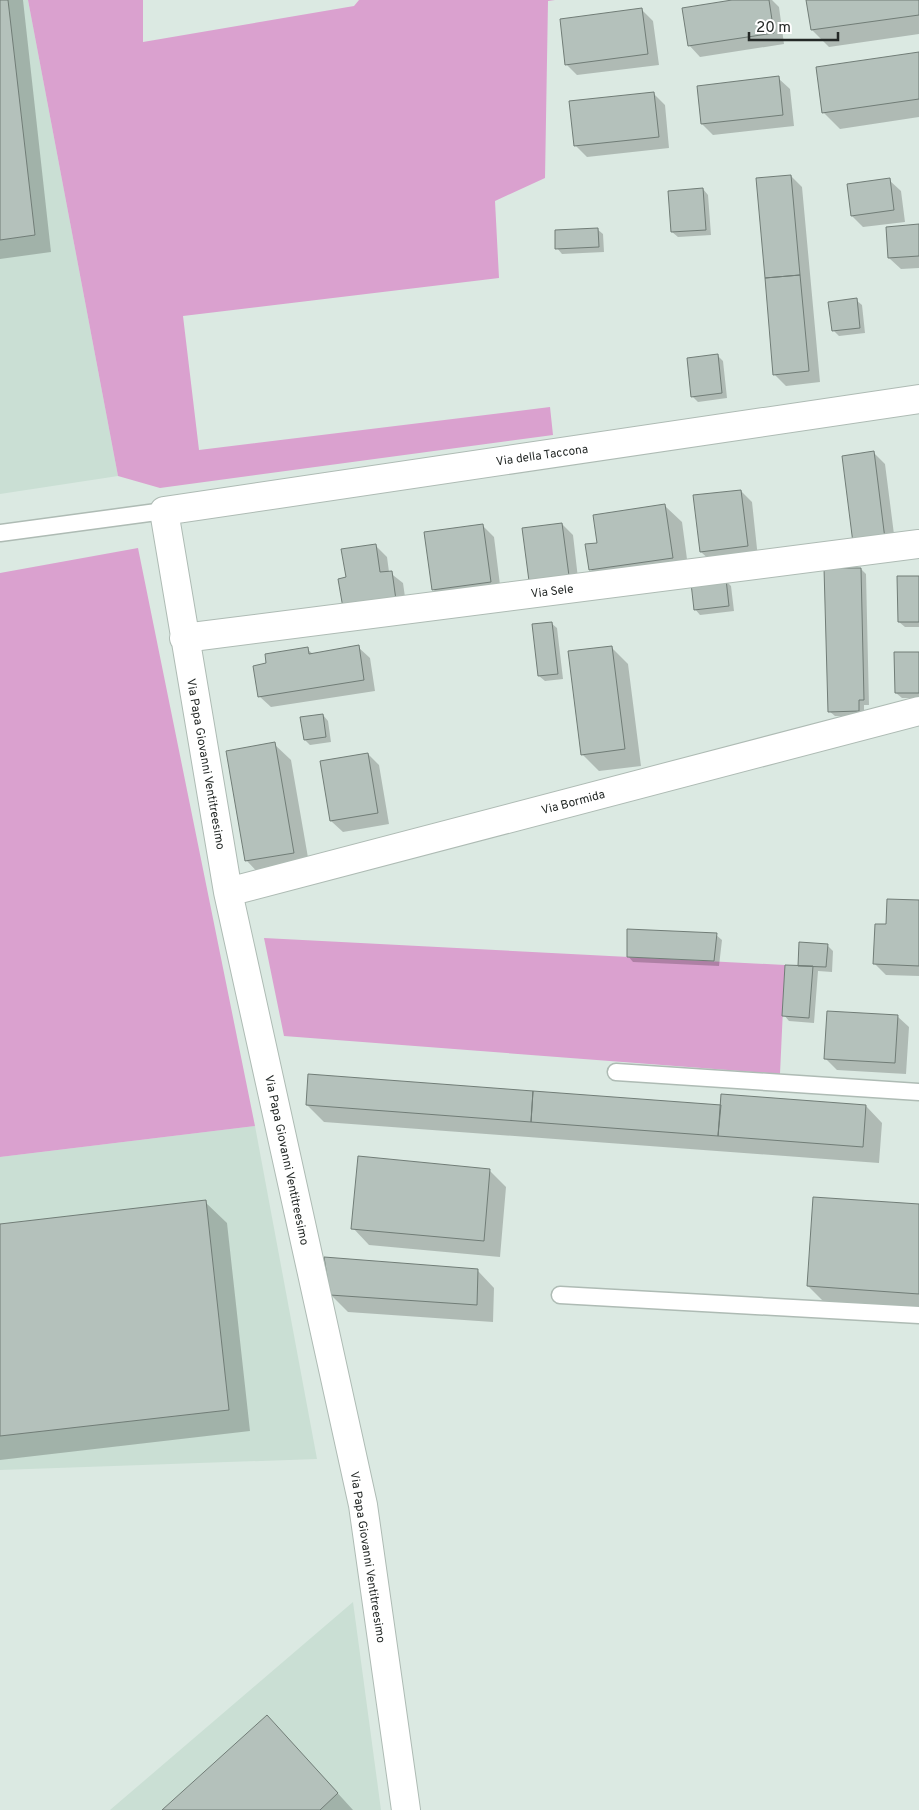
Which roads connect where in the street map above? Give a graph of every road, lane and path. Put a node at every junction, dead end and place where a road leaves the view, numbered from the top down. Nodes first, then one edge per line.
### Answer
1 (919, 399) edge
2 (164, 511) junction
3 (0, 533) edge
4 (919, 544) edge
5 (184, 638) junction
6 (919, 711) edge
7 (228, 892) junction
8 (616, 1072) dead end
9 (919, 1092) edge
10 (560, 1294) dead end
11 (919, 1315) edge
12 (406, 1810) edge

1 - 2 street, Via della Taccona
2 - 3 lane
2 - 5 street, Via Papa Giovanni Ventitreesimo
4 - 5 street, Via Sele
5 - 7 street, Via Papa Giovanni Ventitreesimo
6 - 7 street, Via Bormida
7 - 12 street, Via Papa Giovanni Ventitreesimo
8 - 9 lane
10 - 11 lane

